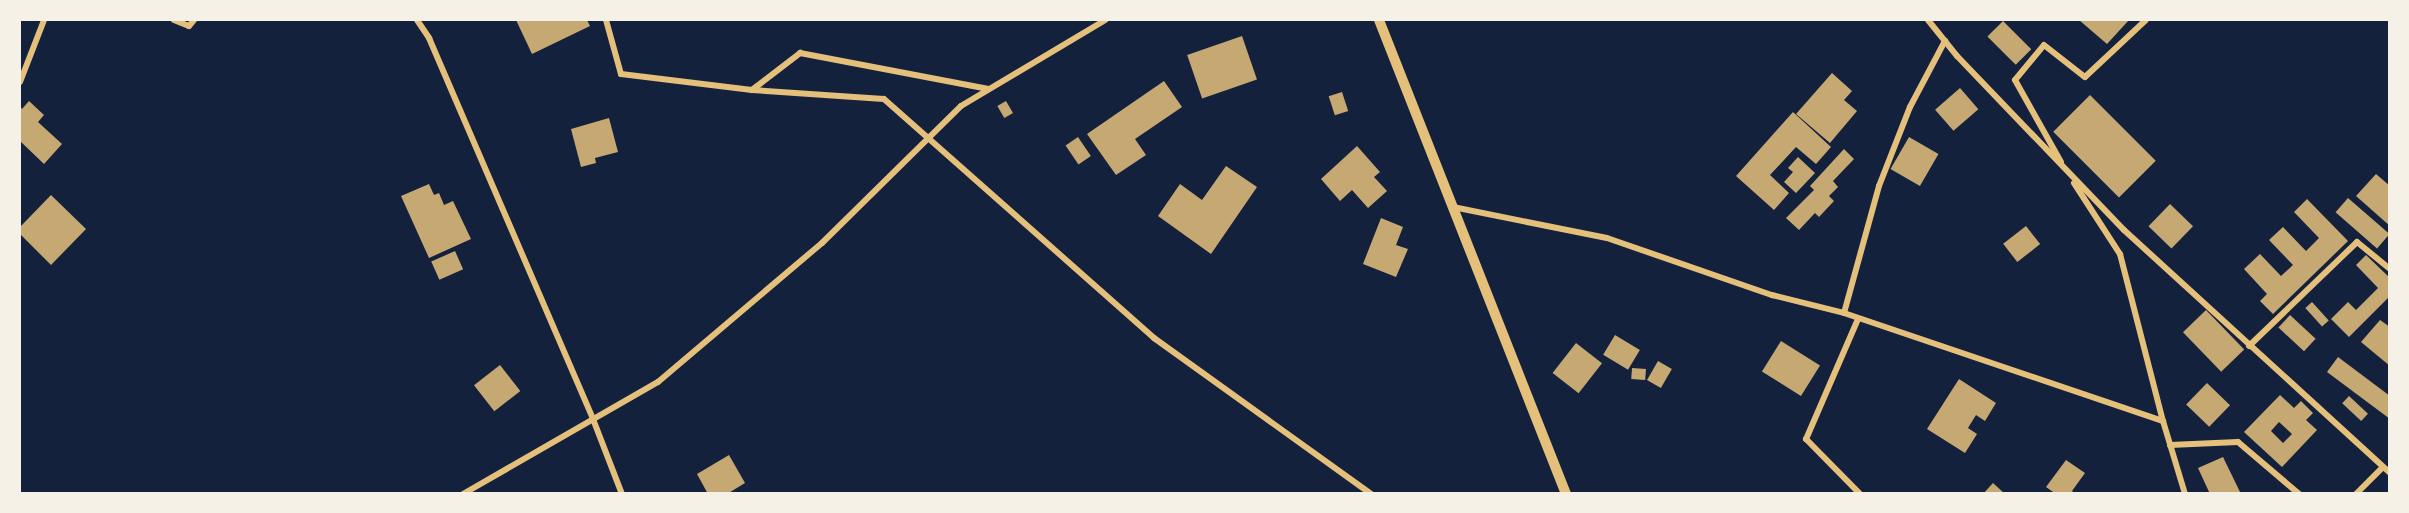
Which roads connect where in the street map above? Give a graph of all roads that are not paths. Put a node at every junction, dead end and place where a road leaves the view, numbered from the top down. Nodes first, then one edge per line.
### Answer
1 (44, 20) edge
2 (174, 20) edge
3 (194, 20) edge
4 (417, 20) edge
5 (606, 20) edge
6 (1105, 20) edge
7 (1379, 20) edge
8 (1928, 20) edge
9 (2146, 20) edge
10 (1945, 41) junction
11 (20, 82) edge
12 (990, 89) junction
13 (752, 90) junction
14 (928, 137) junction
15 (2067, 171) junction
16 (1453, 207) junction
17 (2390, 269) edge
18 (1844, 313) junction
19 (1858, 319) junction
20 (2249, 346) junction
21 (593, 419) junction
22 (2163, 421) junction
23 (2170, 445) junction
24 (2383, 467) junction
25 (2390, 472) edge
26 (463, 494) edge
27 (622, 494) edge
28 (1371, 494) edge
29 (1566, 494) edge
30 (1860, 494) edge
31 (2186, 494) edge
32 (2299, 494) edge
33 (2356, 494) edge

1 - 11 street
2 - 3 street
4 - 21 street
5 - 13 street
6 - 12 street
7 - 16 street
8 - 10 street
9 - 15 street
10 - 15 street
10 - 18 street
12 - 13 street
12 - 14 street
13 - 14 street
14 - 21 street
14 - 28 street
15 - 20 street
15 - 22 street
16 - 18 street
16 - 29 street
17 - 20 street
18 - 19 street
19 - 22 street
19 - 30 street
20 - 24 street
21 - 26 street
21 - 27 street
22 - 23 street
23 - 31 street
23 - 32 street
24 - 25 street
24 - 33 street

